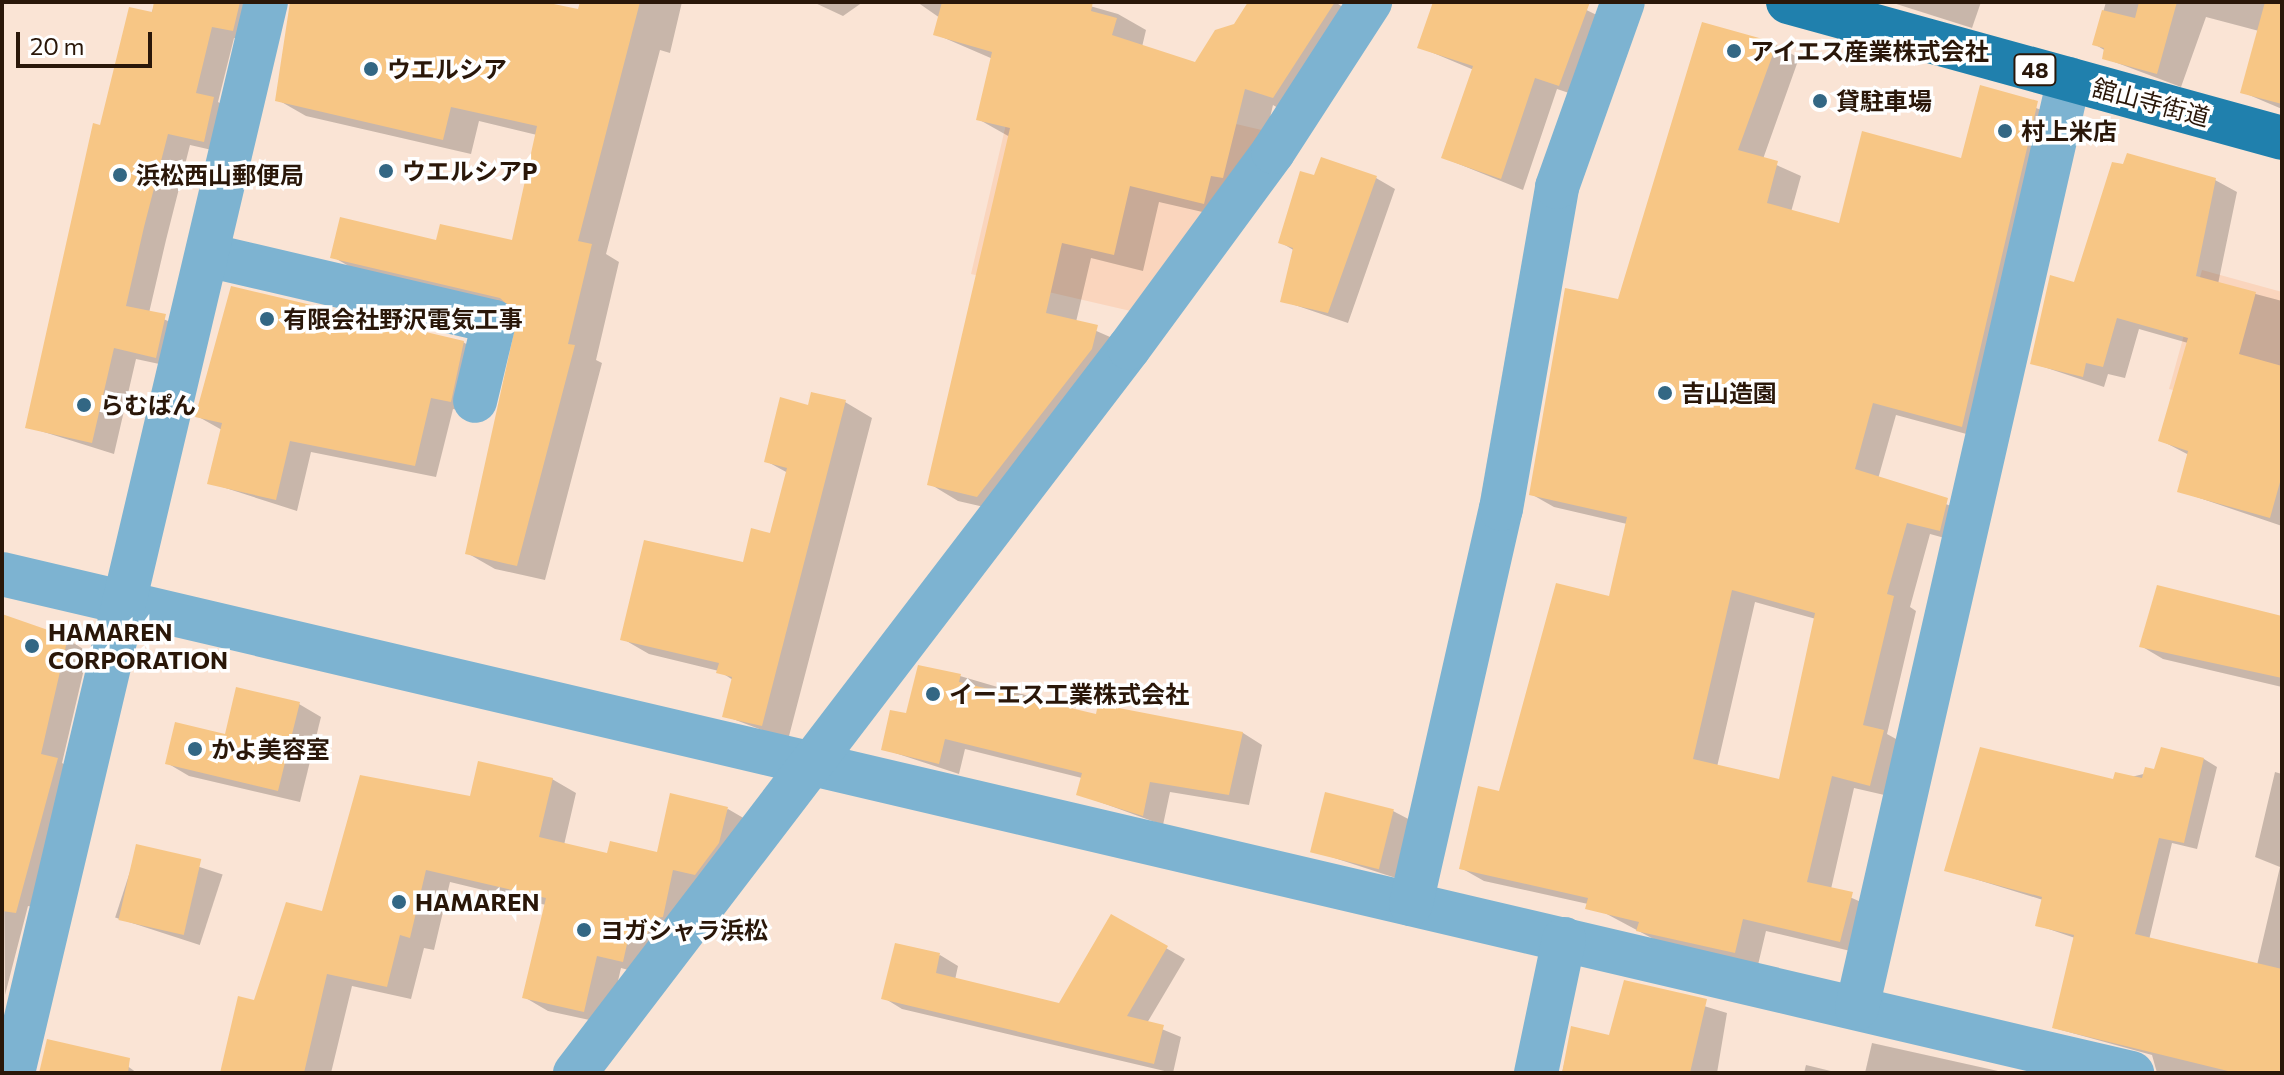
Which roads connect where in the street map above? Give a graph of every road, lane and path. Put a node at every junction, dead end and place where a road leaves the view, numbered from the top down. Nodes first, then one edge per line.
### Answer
1 (266, 2) edge
2 (1370, 2) edge
3 (1623, 2) edge
4 (1788, 2) edge
5 (2069, 79) junction
6 (2282, 138) edge
7 (207, 255) junction
8 (475, 401) dead end
9 (2, 574) edge
10 (125, 603) junction
11 (807, 762) junction
12 (1411, 904) junction
13 (1564, 939) junction
14 (1857, 1008) junction
15 (13, 1073) edge
16 (575, 1073) edge
17 (1536, 1073) edge
18 (2132, 1073) edge

1 - 7 street
2 - 11 street
3 - 12 street
4 - 5 main road, 舘山寺街道 / 48
5 - 6 main road, 舘山寺街道 / 48
5 - 14 street
7 - 8 street
7 - 10 street
9 - 10 street
10 - 11 street
10 - 15 street
11 - 12 street
11 - 16 street
12 - 13 street
13 - 14 street
13 - 17 street
14 - 18 street

